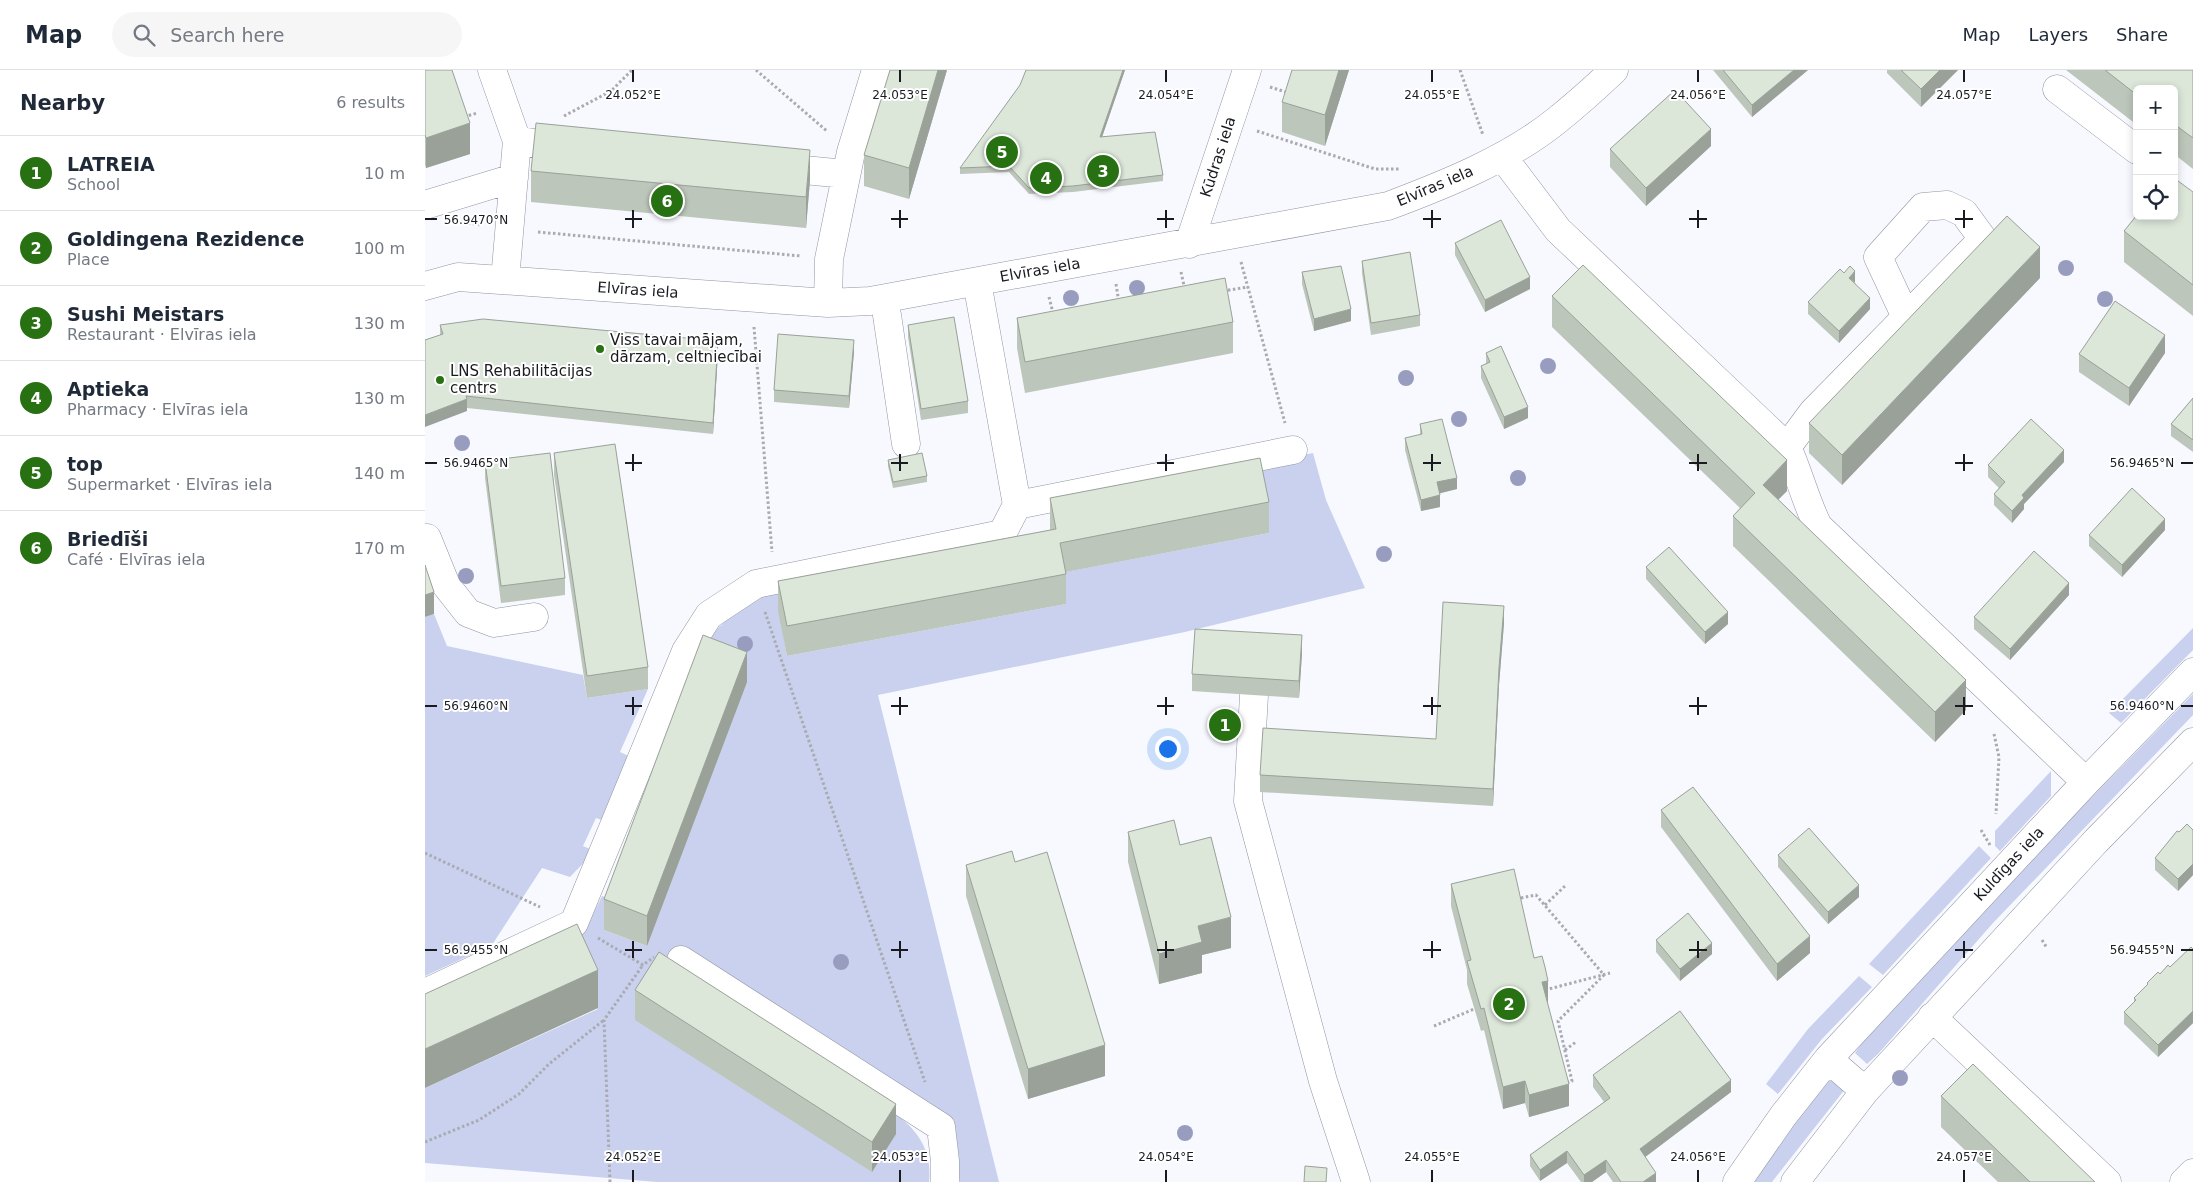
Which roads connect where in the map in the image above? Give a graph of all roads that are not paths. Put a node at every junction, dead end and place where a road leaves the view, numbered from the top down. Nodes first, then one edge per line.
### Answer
1 (492, 70) edge
2 (876, 70) edge
3 (1247, 70) edge
4 (1614, 70) edge
5 (2057, 89) dead end
6 (517, 141) junction
7 (2133, 147) edge
8 (591, 149) edge
9 (1494, 150) junction
10 (849, 163) junction
11 (752, 165) edge
12 (514, 178) junction
13 (425, 205) edge
14 (1189, 244) junction
15 (505, 280) junction
16 (977, 282) junction
17 (425, 286) edge
18 (828, 303) junction
19 (887, 315) dead end
20 (1906, 317) dead end
21 (907, 444) dead end
22 (1787, 447) junction
23 (1293, 450) road end
24 (1017, 505) junction
25 (427, 538) dead end
26 (534, 618) dead end
27 (2193, 672) edge
28 (1254, 695) edge
29 (2193, 742) edge
30 (2086, 782) junction
31 (681, 960) road end
32 (425, 993) edge
33 (1932, 1017) junction
34 (1828, 1059) junction
35 (1865, 1091) junction
36 (2193, 1173) edge
37 (945, 1182) edge
38 (1356, 1182) edge
39 (1737, 1182) edge
40 (1795, 1182) edge
41 (2107, 1182) edge
42 (2184, 1182) edge

1 - 6 street
2 - 10 street
3 - 14 street, Kūdras iela
4 - 9 street, Elvīras iela
5 - 7 street
6 - 8 street
6 - 12 street
9 - 14 street, Elvīras iela
9 - 22 street
10 - 11 street
10 - 18 street
12 - 13 street
12 - 15 street
14 - 16 street, Elvīras iela
15 - 17 street, Elvīras iela
15 - 18 street, Elvīras iela
16 - 18 street, Elvīras iela
16 - 24 street
19 - 21 street
20 - 22 street
22 - 30 street
23 - 24 street
24 - 32 street
25 - 26 street
27 - 30 street, Kuldīgas iela
28 - 38 street
29 - 33 street
30 - 34 street, Kuldīgas iela
31 - 37 street
33 - 35 street
33 - 41 street
34 - 35 street
34 - 39 street, Kuldīgas iela
35 - 40 street
36 - 42 street

